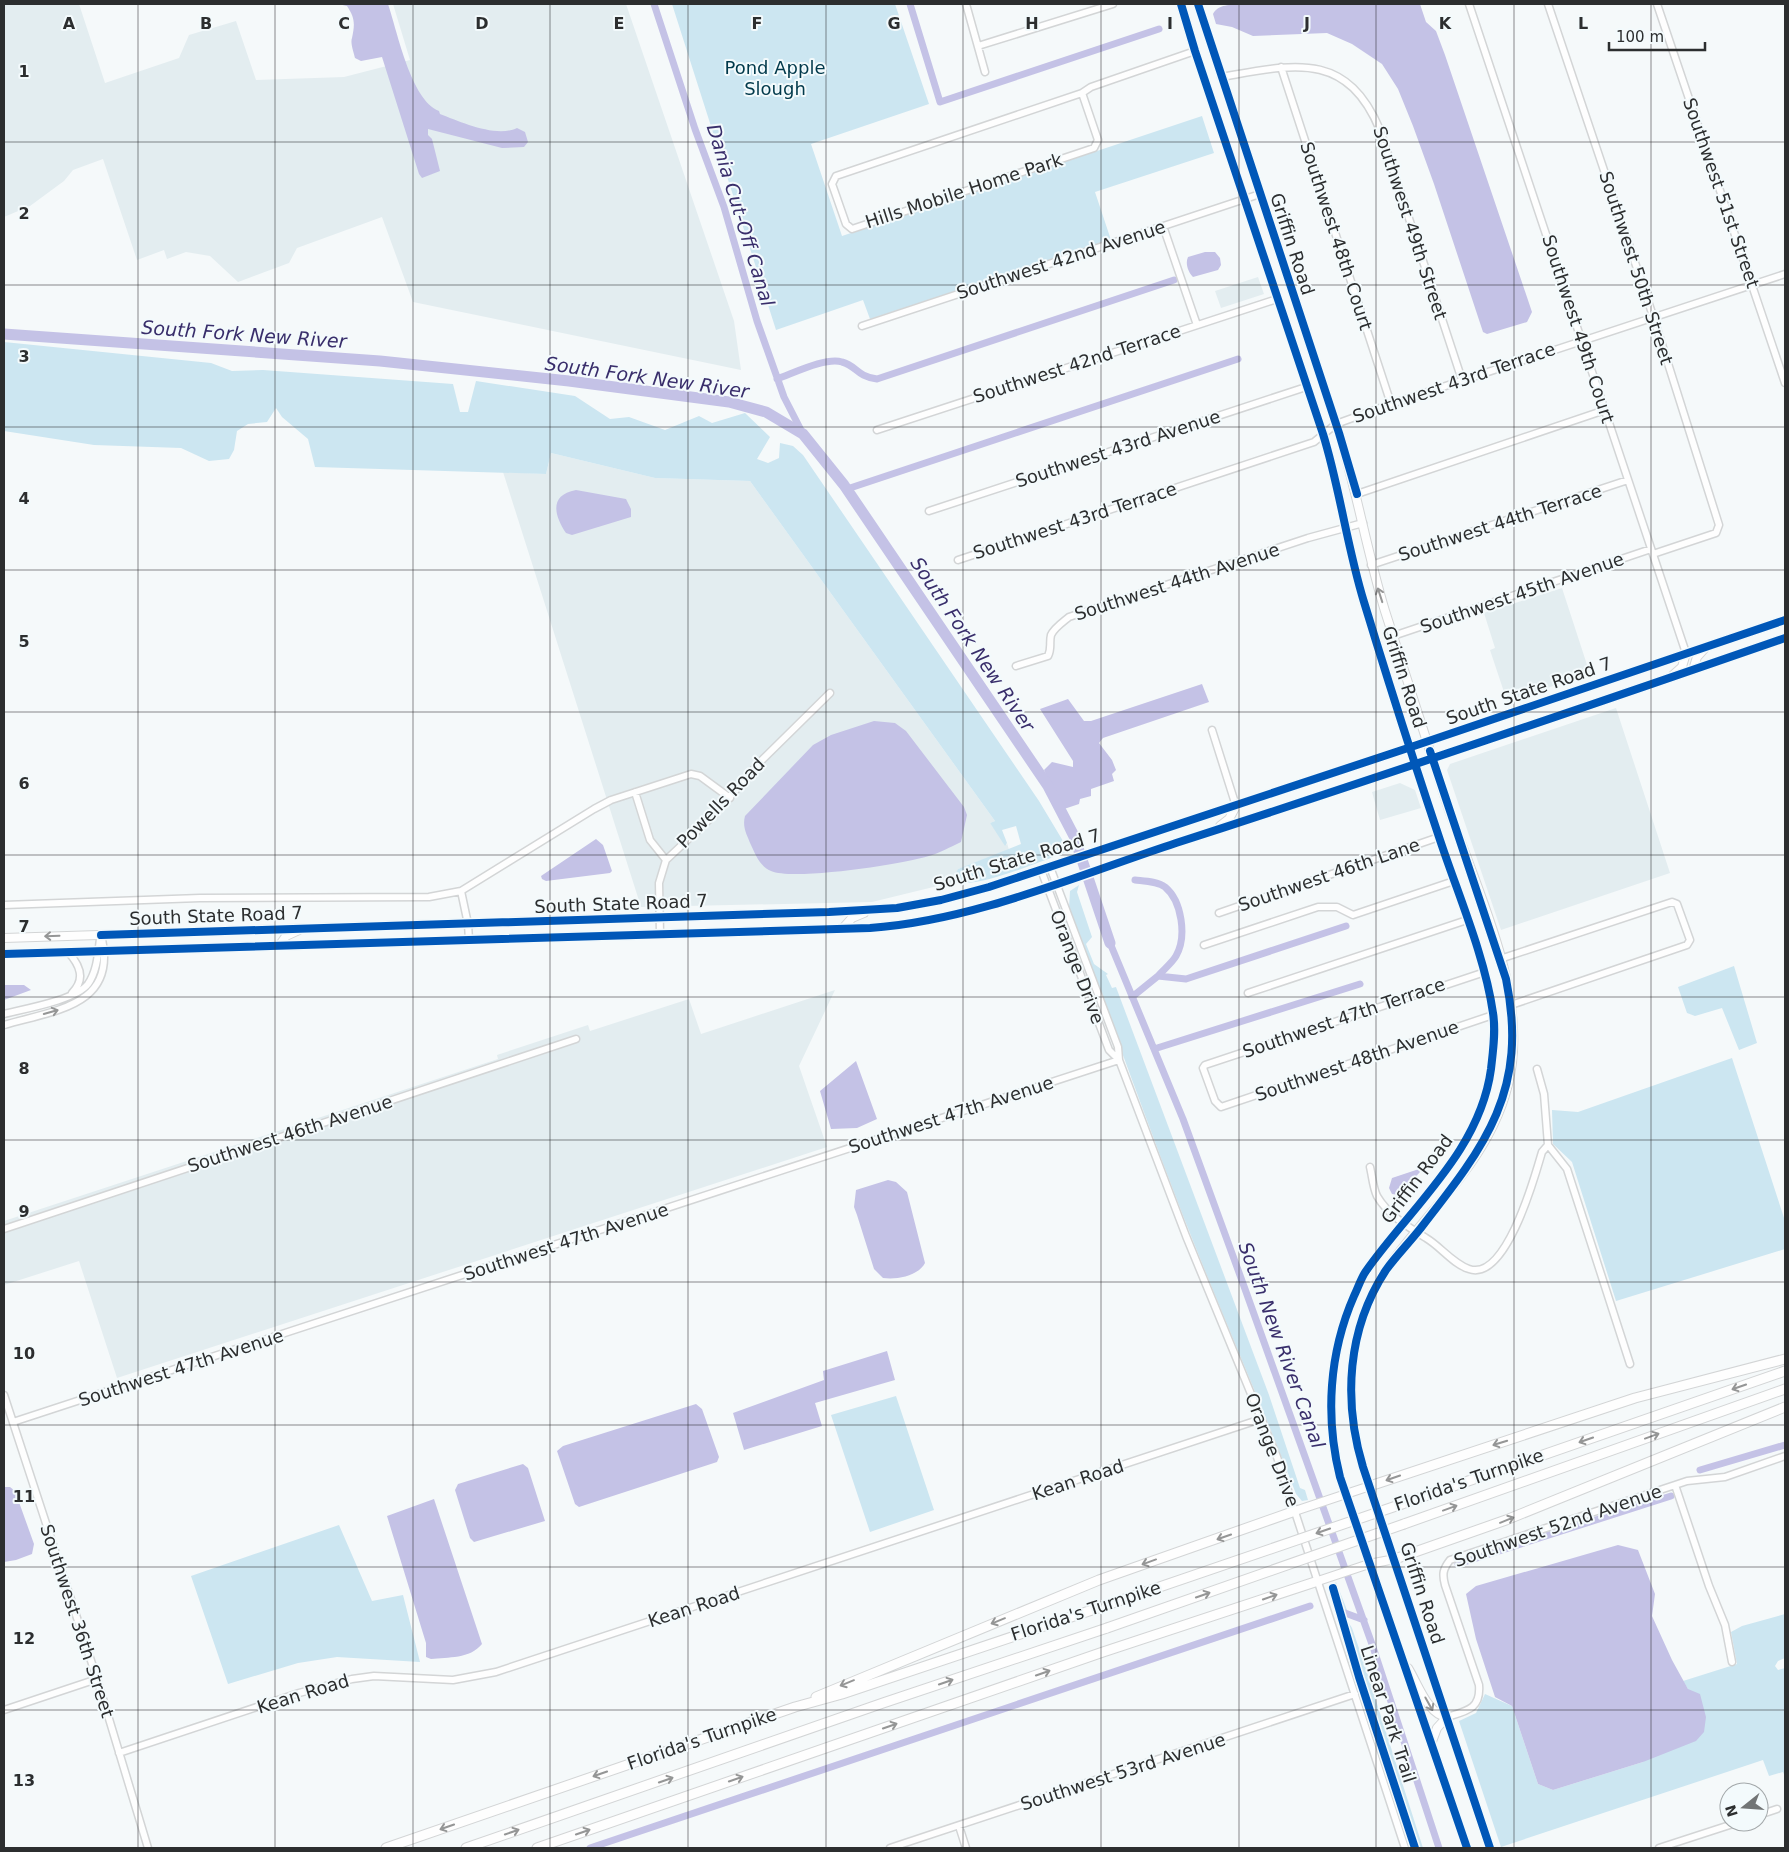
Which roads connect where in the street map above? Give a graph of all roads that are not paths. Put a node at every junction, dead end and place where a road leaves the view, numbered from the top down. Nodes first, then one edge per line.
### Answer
1 (966, 4) edge
2 (1113, 4) edge
3 (1181, 4) edge
4 (1198, 4) edge
5 (1469, 4) edge
6 (1548, 4) edge
7 (1657, 4) edge
8 (978, 46) junction
9 (1195, 51) junction
10 (1281, 68) junction
11 (985, 72) dead end
12 (1221, 77) junction
13 (1082, 93) junction
14 (1260, 194) junction
15 (1244, 199) junction
16 (1163, 226) junction
17 (1785, 274) edge
18 (1752, 285) junction
19 (1277, 299) junction
20 (1653, 316) junction
21 (1197, 325) junction
22 (862, 326) dead end
23 (1582, 340) junction
24 (1462, 380) junction
25 (1785, 383) edge
26 (1306, 387) junction
27 (1391, 404) junction
28 (1605, 410) junction
29 (1336, 424) junction
30 (877, 430) dead end
31 (1323, 434) junction
32 (1628, 480) junction
33 (1357, 494) junction
34 (929, 511) dead end
35 (1363, 523) junction
36 (1346, 528) junction
37 (1716, 533) joint
38 (1652, 552) junction
39 (958, 560) dead end
40 (1372, 565) junction
41 (1785, 620) edge
42 (1394, 636) junction
43 (1785, 638) edge
44 (1707, 646) junction
45 (1686, 654) junction
46 (1016, 666) dead end
47 (1693, 670) junction
48 (1669, 678) junction
49 (830, 693) dead end
50 (1212, 730) dead end
51 (1427, 742) junction
52 (1411, 747) junction
53 (1433, 758) junction
54 (1416, 764) junction
55 (635, 792) junction
56 (730, 798) junction
57 (1236, 806) junction
58 (1215, 831) junction
59 (1439, 837) junction
60 (666, 860) junction
61 (1050, 867) junction
62 (1041, 870) junction
63 (1454, 881) junction
64 (1055, 883) junction
65 (1046, 886) junction
66 (461, 891) junction
67 (4, 905) edge
68 (870, 910) junction
69 (1219, 913) dead end
70 (660, 918) junction
71 (1467, 920) junction
72 (468, 924) junction
73 (843, 928) junction
74 (303, 929) junction
75 (660, 934) junction
76 (101, 935) junction
77 (4, 938) edge
78 (469, 940) junction
79 (1204, 945) dead end
80 (279, 946) junction
81 (102, 951) junction
82 (68, 952) junction
83 (4, 954) edge
84 (1500, 959) junction
85 (1077, 969) junction
86 (1484, 972) junction
87 (1092, 979) junction
88 (1248, 993) dead end
89 (69, 996) junction
90 (1511, 1005) junction
91 (1494, 1014) junction
92 (5, 1015) edge
93 (4, 1025) edge
94 (576, 1039) dead end
95 (1118, 1060) junction
96 (1537, 1069) dead end
97 (1221, 1107) joint
98 (1548, 1145) junction
99 (1370, 1166) dead end
100 (1403, 1224) junction
101 (4, 1229) edge
102 (1417, 1233) junction
103 (1785, 1359) edge
104 (1630, 1364) dead end
105 (1785, 1371) edge
106 (1785, 1389) edge
107 (4, 1395) edge
108 (1785, 1407) edge
109 (1261, 1420) junction
110 (13, 1422) junction
111 (1785, 1456) edge
112 (1675, 1485) junction
113 (1370, 1486) junction
114 (1345, 1494) junction
115 (1295, 1511) junction
116 (1395, 1559) junction
117 (1369, 1564) junction
118 (1318, 1581) junction
119 (1400, 1653) junction
120 (1732, 1662) dead end
121 (97, 1679) junction
122 (1355, 1694) junction
123 (796, 1707) junction
124 (4, 1710) edge
125 (1447, 1718) junction
126 (1431, 1744) junction
127 (119, 1753) junction
128 (1777, 1809) dead end
129 (1769, 1812) edge
130 (959, 1826) junction
131 (1719, 1828) edge
132 (148, 1848) edge
133 (386, 1848) edge
134 (466, 1848) edge
135 (537, 1848) edge
136 (890, 1848) edge
137 (966, 1848) edge
138 (1405, 1848) edge
139 (1468, 1848) edge
140 (1490, 1848) edge
141 (1659, 1848) edge

1 - 8 street
2 - 8 street
3 - 9 main road, Griffin Road
4 - 12 main road, Griffin Road
5 - 23 street, Southwest 49th Court
6 - 20 street, Southwest 50th Street
7 - 18 street, Southwest 51st Street
8 - 11 street
9 - 13 street, Hills Mobile Home Park
9 - 15 main road, Griffin Road
10 - 12 street
10 - 24 street, Southwest 49th Street
10 - 27 street, Southwest 48th Court
12 - 14 main road, Griffin Road
13 - 13 street, Hills Mobile Home Park
14 - 15 street, Southwest 42nd Avenue
14 - 29 main road, Griffin Road
15 - 16 street, Southwest 42nd Avenue
15 - 19 main road, Griffin Road
16 - 21 street
16 - 22 street, Southwest 42nd Avenue
17 - 18 street, Southwest 43rd Terrace
18 - 20 street, Southwest 43rd Terrace
18 - 25 street, Southwest 51st Street
19 - 21 street, Southwest 42nd Terrace
19 - 26 main road, Griffin Road
20 - 23 street, Southwest 43rd Terrace
20 - 37 street, Southwest 50th Street
21 - 30 street, Southwest 42nd Terrace
23 - 24 street, Southwest 43rd Terrace
23 - 28 street, Southwest 49th Court
24 - 27 street, Southwest 43rd Terrace
26 - 31 main road, Griffin Road
26 - 34 street, Southwest 43rd Avenue
27 - 29 street, Southwest 43rd Terrace
28 - 32 street, Southwest 49th Court
28 - 33 street
29 - 31 street, Southwest 43rd Terrace
29 - 33 main road, Griffin Road
31 - 36 main road, Griffin Road
31 - 39 street, Southwest 43rd Terrace
32 - 38 street, Southwest 49th Court
32 - 40 street, Southwest 44th Terrace
33 - 35 main road, Griffin Road
35 - 36 street, Southwest 44th Avenue
35 - 40 main road, Griffin Road
36 - 46 street, Southwest 44th Avenue
36 - 52 main road, Griffin Road
37 - 38 street, Southwest 45th Avenue
38 - 42 street, Southwest 45th Avenue
38 - 45 street, Southwest 49th Court
42 -> 40 main road, Griffin Road
41 - 44 main road, South State Road 7
42 - 51 main road, Griffin Road
43 - 47 main road, South State Road 7
44 - 45 main road, South State Road 7
44 - 47 main road
45 - 48 main road
45 - 51 main road, South State Road 7
47 - 48 main road, South State Road 7
48 - 53 main road, South State Road 7
49 - 56 street, Powells Road
50 - 57 street
51 - 52 main road, South State Road 7
51 - 53 main road, Griffin Road
52 - 54 main road, Griffin Road
52 - 57 main road, South State Road 7
53 - 54 main road, South State Road 7
53 - 84 main road, Griffin Road
54 - 58 main road, South State Road 7
54 - 59 main road, Griffin Road
55 - 56 street
55 - 60 street
55 - 66 street
56 - 60 street, Powells Road
57 - 58 main road
57 - 61 main road, South State Road 7
58 - 64 main road, South State Road 7
59 - 63 main road, Griffin Road
59 - 69 street, Southwest 46th Lane
60 - 70 street, Powells Road
61 - 62 main road, South State Road 7
61 - 64 street, Orange Drive
62 - 65 street, Orange Drive
62 - 68 main road, South State Road 7
63 - 71 main road, Griffin Road
63 - 79 street
64 - 65 main road, South State Road 7
64 - 87 street, Orange Drive
65 - 73 main road, South State Road 7
65 - 85 street, Orange Drive
66 - 67 street
66 - 72 street
68 - 70 main road, South State Road 7
68 - 73 main road
70 - 72 main road, South State Road 7
70 - 75 street, Powells Road
71 - 86 main road, Griffin Road
71 - 88 street
72 - 74 main road, South State Road 7
72 - 78 street
73 - 75 main road, South State Road 7
74 - 76 main road, South State Road 7
74 - 80 main road
75 - 78 main road, South State Road 7
76 -> 77 main road, South State Road 7
76 - 81 street
78 - 80 main road, South State Road 7
80 - 81 main road, South State Road 7
81 - 82 main road, South State Road 7
81 - 89 street
93 -> 81 street
82 - 83 main road, South State Road 7
82 - 89 street
84 - 90 main road, Griffin Road
84 - 90 street
85 - 87 street
85 - 95 street, Orange Drive
86 - 91 main road, Griffin Road
86 - 97 street, Southwest 47th Terrace
87 - 95 street, Orange Drive
89 - 92 street
90 - 102 main road, Griffin Road
91 - 97 street, Southwest 48th Avenue
91 - 100 main road, Griffin Road
94 - 101 street, Southwest 46th Avenue
95 - 109 street, Orange Drive
95 - 110 street, Southwest 47th Avenue
96 - 98 street
98 - 102 street
98 - 104 street
99 - 100 street
100 - 102 street
100 - 114 main road, Griffin Road
102 - 113 main road, Griffin Road
103 -> 113 highway
105 -> 123 highway, Florida's Turnpike, bridge
134 -> 106 highway, Florida's Turnpike, bridge
107 - 110 street, Southwest 36th Street
116 -> 108 highway
109 - 115 street, Orange Drive
109 - 127 street, Kean Road
110 - 121 street, Southwest 36th Street
111 - 112 street, Southwest 52nd Avenue
112 - 120 street
112 - 125 street, Southwest 52nd Avenue
113 - 114 main road
113 - 116 main road, Griffin Road
114 - 115 main road
114 - 117 main road, Griffin Road
115 - 118 street, Orange Drive
115 -> 123 highway
116 - 117 main road
116 - 125 main road, Griffin Road
117 - 118 main road
117 - 119 main road, Griffin Road
118 - 122 street, Orange Drive
135 -> 118 highway
119 -> 125 main road
119 - 126 main road, Griffin Road
121 - 124 street
121 - 127 street, Southwest 36th Street
122 - 130 street, Southwest 53rd Avenue
122 - 138 street, Orange Drive
123 -> 133 highway, Florida's Turnpike
125 - 126 main road
125 - 140 main road, Griffin Road
126 - 139 main road, Griffin Road
127 - 132 street, Southwest 36th Street
128 - 129 street
130 - 136 street, Southwest 53rd Avenue
130 - 137 street
131 - 141 street

